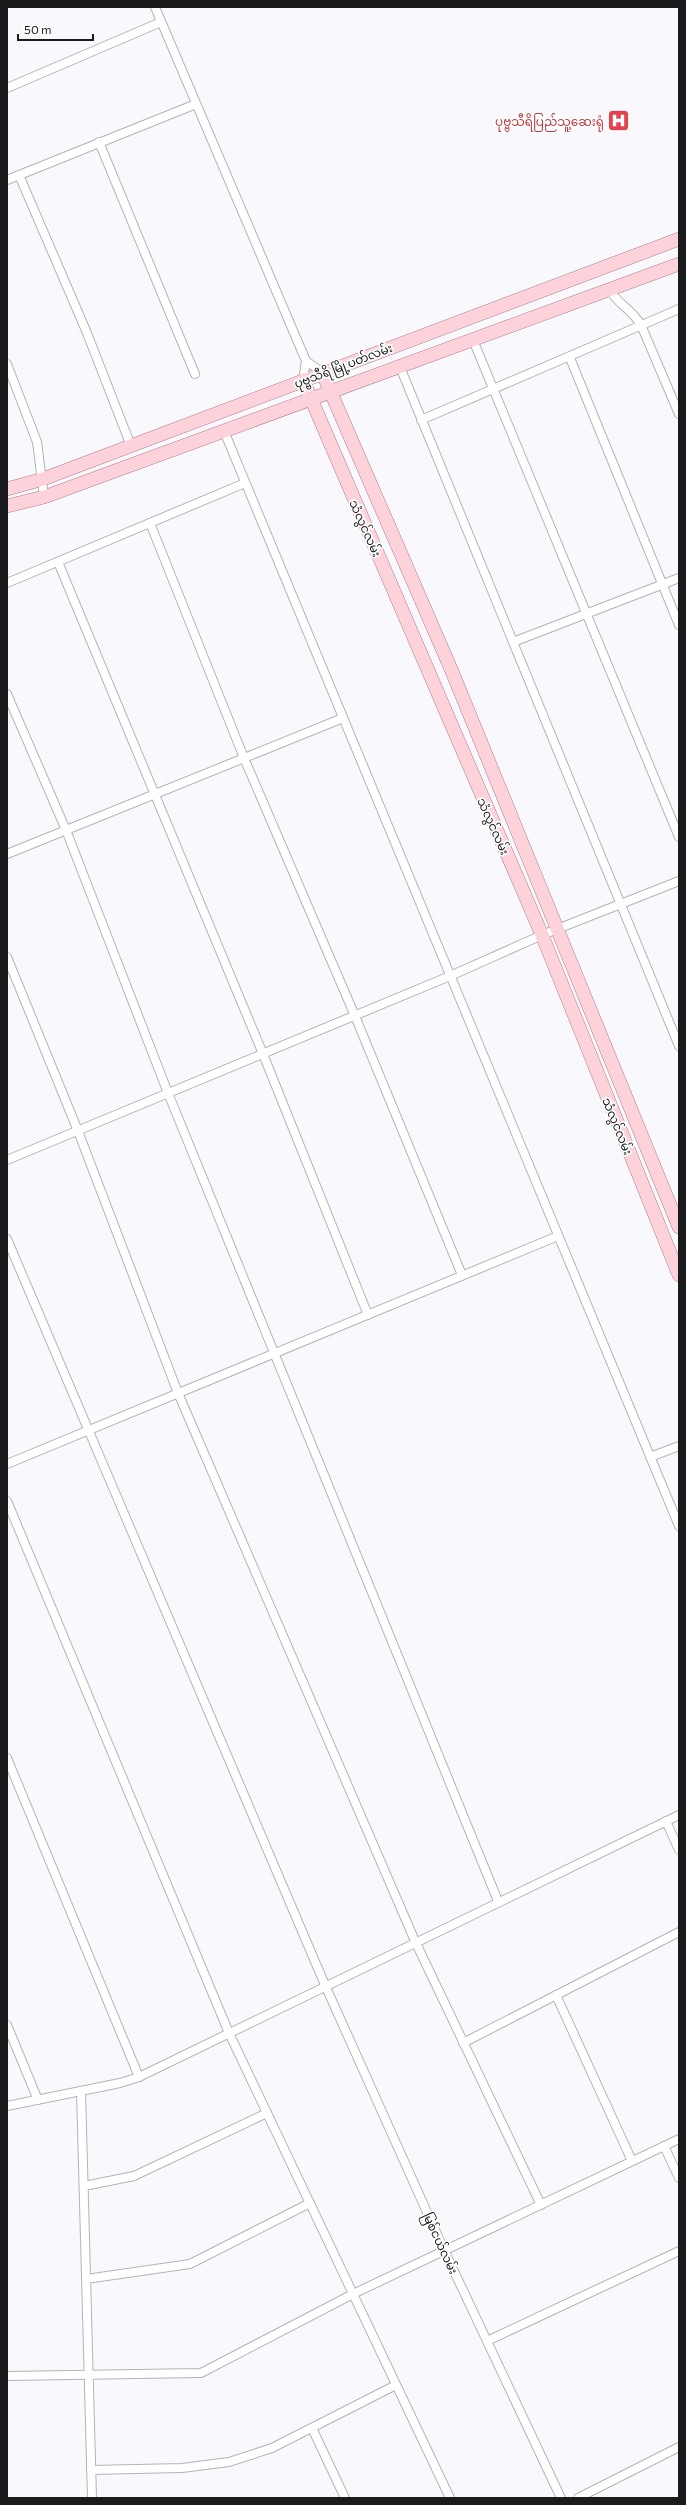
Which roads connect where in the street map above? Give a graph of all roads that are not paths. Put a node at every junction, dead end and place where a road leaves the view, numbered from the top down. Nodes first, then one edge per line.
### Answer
1 (155, 7) edge
2 (161, 22) junction
3 (7, 88) edge
4 (196, 104) junction
5 (99, 142) junction
6 (19, 175) junction
7 (7, 180) edge
8 (679, 239) edge
9 (679, 264) edge
10 (610, 290) junction
11 (679, 309) edge
12 (641, 325) junction
13 (473, 340) junction
14 (570, 358) junction
15 (306, 361) junction
16 (7, 364) edge
17 (400, 367) junction
18 (322, 372) junction
19 (195, 374) dead end
20 (303, 380) junction
21 (493, 390) junction
22 (330, 393) junction
23 (310, 400) junction
24 (679, 414) edge
25 (421, 420) junction
26 (224, 431) junction
27 (131, 446) junction
28 (43, 479) junction
29 (246, 483) junction
30 (7, 489) edge
31 (44, 497) junction
32 (7, 506) edge
33 (150, 523) junction
34 (58, 562) junction
35 (679, 578) edge
36 (7, 583) edge
37 (662, 584) junction
38 (587, 615) junction
39 (679, 626) edge
40 (513, 642) junction
41 (7, 694) edge
42 (343, 718) junction
43 (244, 758) junction
44 (154, 794) junction
45 (66, 830) junction
46 (679, 837) edge
47 (7, 854) edge
48 (679, 881) edge
49 (621, 905) junction
50 (559, 930) junction
51 (542, 935) junction
52 (7, 957) edge
53 (450, 976) junction
54 (355, 1016) junction
55 (679, 1046) edge
56 (263, 1054) junction
57 (168, 1094) junction
58 (78, 1131) junction
59 (7, 1160) edge
60 (679, 1227) edge
61 (558, 1236) junction
62 (7, 1239) edge
63 (679, 1275) edge
64 (462, 1276) junction
65 (368, 1315) junction
66 (274, 1354) junction
67 (178, 1393) junction
68 (87, 1431) junction
69 (679, 1446) edge
70 (650, 1458) junction
71 (7, 1464) edge
72 (7, 1501) edge
73 (679, 1526) edge
74 (7, 1758) edge
75 (679, 1815) edge
76 (666, 1821) junction
77 (679, 1850) edge
78 (498, 1901) junction
79 (679, 1932) edge
80 (415, 1941) junction
81 (325, 1985) junction
82 (556, 1995) junction
83 (7, 2025) edge
84 (228, 2033) junction
85 (463, 2042) junction
86 (139, 2077) junction
87 (81, 2091) junction
88 (38, 2100) junction
89 (7, 2106) edge
90 (267, 2113) junction
91 (679, 2139) edge
92 (664, 2146) junction
93 (632, 2161) junction
94 (679, 2178) edge
95 (84, 2186) junction
96 (310, 2204) junction
97 (541, 2205) junction
98 (444, 2250) junction
99 (679, 2251) edge
100 (86, 2279) junction
101 (353, 2294) junction
102 (487, 2341) junction
103 (7, 2376) edge
104 (89, 2376) junction
105 (396, 2385) junction
106 (312, 2428) junction
107 (679, 2447) edge
108 (92, 2470) junction
109 (92, 2498) edge
110 (345, 2498) edge
111 (450, 2498) edge
112 (562, 2498) edge
113 (578, 2498) edge

1 - 2 street
2 - 3 street
2 - 4 street
4 - 5 street
4 - 15 street
5 - 6 street
5 - 19 street
6 - 7 street
6 - 27 street
8 - 18 main road, ပုဗ္ဗသီရိ မြို့ပတ်လမ်း
9 - 10 main road, ပုဗ္ဗသီရိ မြို့ပတ်လမ်း
10 - 12 street
10 - 13 main road, ပုဗ္ဗသီရိ မြို့ပတ်လမ်း
11 - 12 street
12 - 14 street
12 - 24 street
13 - 17 main road, ပုဗ္ဗသီရိ မြို့ပတ်လမ်း
13 - 21 street
14 - 21 street
14 - 37 street
15 - 18 street
15 - 20 street
16 - 28 street
17 - 22 main road, ပုဗ္ဗသီရိ မြို့ပတ်လမ်း
17 - 25 street
18 - 20 main road, ပုဗ္ဗသီရိ မြို့ပတ်လမ်း
18 - 22 main road, သံလွင်လမ်း
20 - 23 main road, သံလွင်လမ်း
20 - 27 main road, ပုဗ္ဗသီရိ မြို့ပတ်လမ်း
21 - 25 street
21 - 38 street
22 - 23 main road, ပုဗ္ဗသီရိ မြို့ပတ်လမ်း
22 - 50 main road, သံလွင်လမ်း
23 - 26 main road, ပုဗ္ဗသီရိ မြို့ပတ်လမ်း
23 - 51 main road, သံလွင်လမ်း
25 - 40 street
26 - 29 street
26 - 31 main road, ပုဗ္ဗသီရိ မြို့ပတ်လမ်း
27 - 28 main road, ပုဗ္ဗသီရိ မြို့ပတ်လမ်း
28 - 30 main road, ပုဗ္ဗသီရိ မြို့ပတ်လမ်း
28 - 31 street
29 - 33 street
29 - 42 street
31 - 32 main road, ပုဗ္ဗသီရိ မြို့ပတ်လမ်း
33 - 34 street
33 - 43 street
34 - 36 street
34 - 44 street
35 - 37 street
37 - 38 street
37 - 39 street
38 - 40 street
38 - 46 street
40 - 49 street
41 - 45 street
42 - 43 street
42 - 53 street
43 - 44 street
43 - 54 street
44 - 45 street
44 - 56 street
45 - 47 street
45 - 57 street
48 - 49 street
49 - 50 street
49 - 55 street
50 - 51 street
50 - 60 main road, သံလွင်လမ်း
51 - 53 street
51 - 63 main road, သံလွင်လမ်း
52 - 58 street
53 - 54 street
53 - 61 street
54 - 56 street
54 - 64 street
56 - 57 street
56 - 65 street
57 - 58 street
57 - 66 street
58 - 59 street
58 - 67 street
61 - 64 street
61 - 70 street
62 - 68 street, မြစ်ငယ်လမ်း
64 - 65 street
65 - 66 street
66 - 67 street
66 - 78 street
67 - 68 street
67 - 80 street
68 - 71 street
68 - 81 street, မြစ်ငယ်လမ်း
69 - 70 street
70 - 73 street
72 - 84 street
74 - 86 street
75 - 76 street
76 - 77 street
76 - 78 street
78 - 80 street
79 - 82 street
80 - 81 street
80 - 85 street
81 - 84 street
81 - 98 street, မြစ်ငယ်လမ်း
82 - 85 street
82 - 93 street
83 - 88 street
84 - 86 street
84 - 90 street
85 - 97 street
86 - 87 street
87 - 88 street
87 - 95 street
88 - 89 street
90 - 95 street
90 - 96 street
91 - 92 street
92 - 93 street
92 - 94 street
93 - 97 street
95 - 100 street
96 - 100 street
96 - 101 street
97 - 98 street
98 - 101 street
98 - 102 street, မြစ်ငယ်လမ်း
99 - 102 street
100 - 104 street
101 - 104 street
101 - 105 street
102 - 112 street, မြစ်ငယ်လမ်း
103 - 104 street
104 - 108 street
105 - 106 street
105 - 111 street
106 - 108 street
106 - 110 street
107 - 113 street
108 - 109 street

